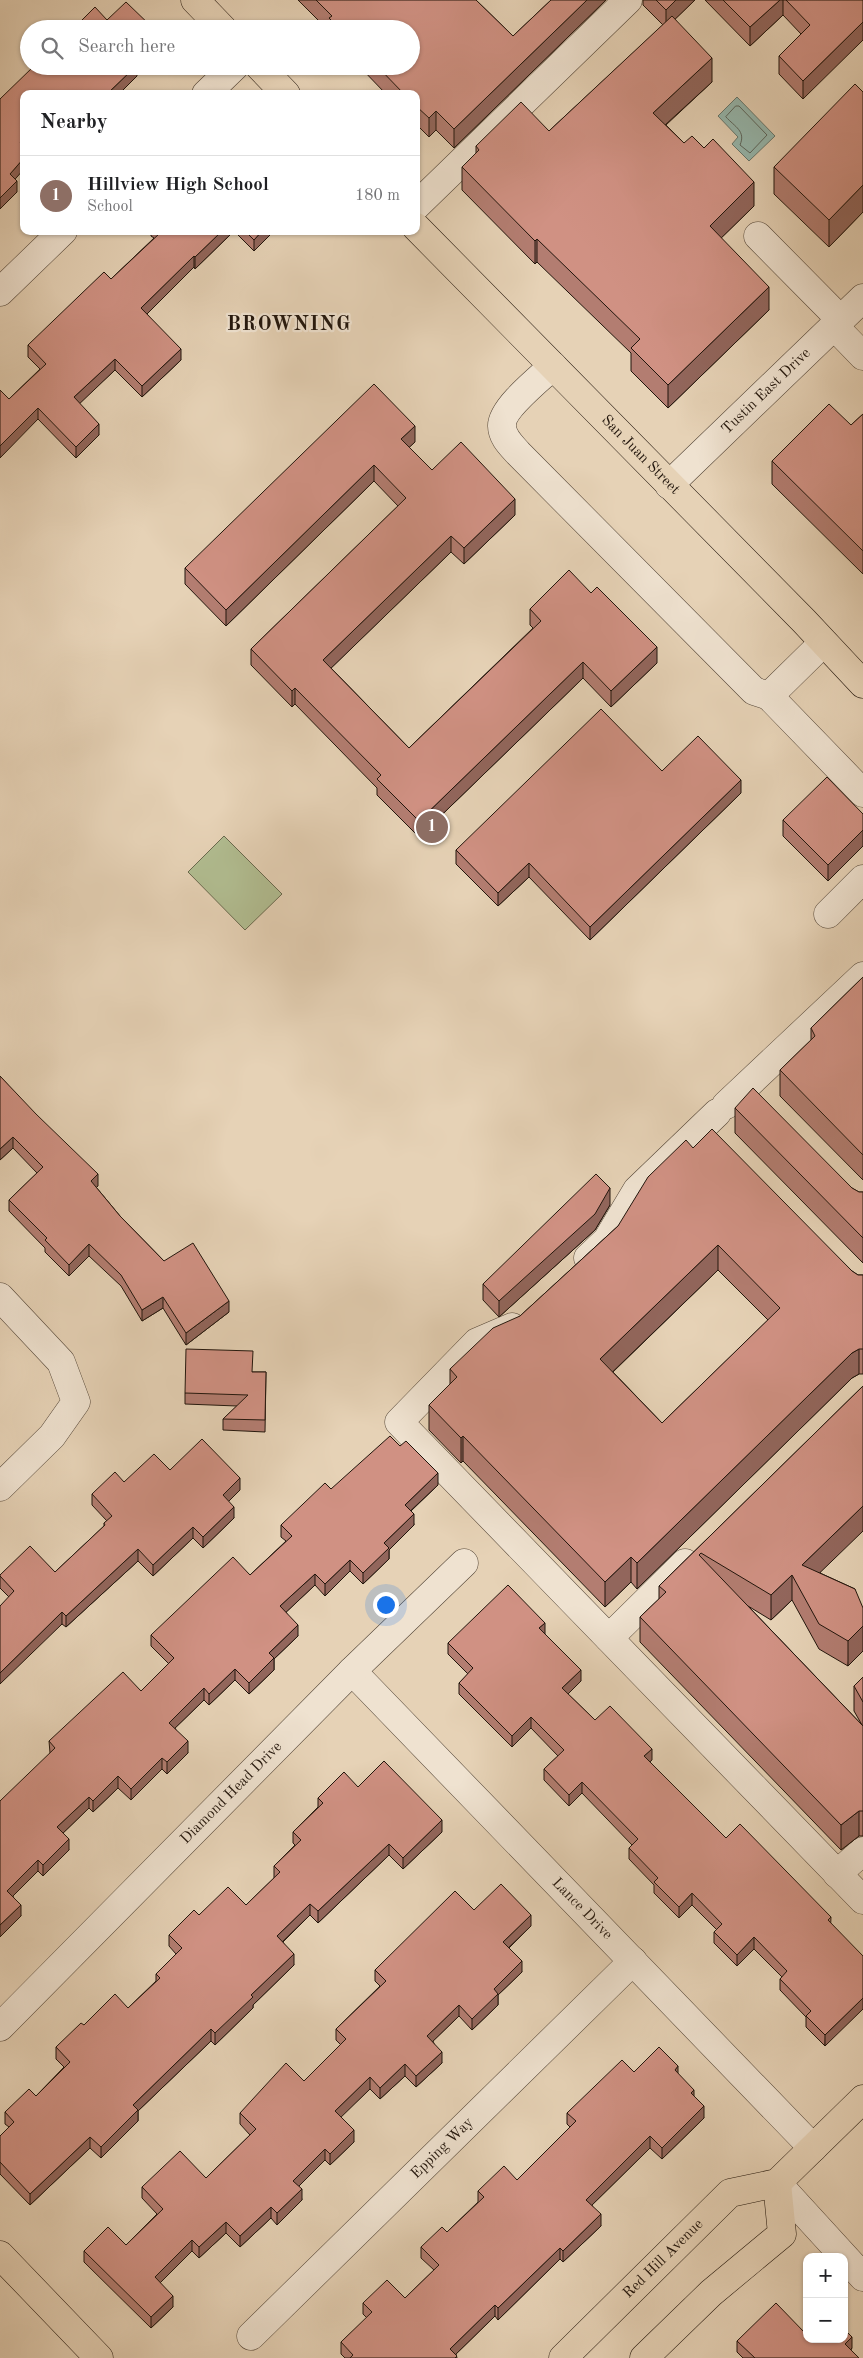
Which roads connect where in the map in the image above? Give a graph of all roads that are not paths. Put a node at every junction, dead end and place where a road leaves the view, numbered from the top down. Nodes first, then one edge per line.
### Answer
1 (196, 0) edge
2 (628, 0) edge
3 (215, 20) edge
4 (226, 75) edge
5 (268, 75) edge
6 (210, 90) edge
7 (282, 90) edge
8 (420, 202) edge
9 (420, 230) edge
10 (59, 235) edge
11 (758, 236) dead end
12 (0, 292) edge
13 (863, 298) edge
14 (837, 323) junction
15 (863, 356) edge
16 (553, 366) junction
17 (669, 485) junction
18 (823, 643) junction
19 (863, 684) edge
20 (769, 696) junction
21 (863, 793) edge
22 (863, 879) edge
23 (828, 914) dead end
24 (863, 976) edge
25 (747, 1085) junction
26 (768, 1106) edge
27 (716, 1114) junction
28 (726, 1146) edge
29 (572, 1272) edge
30 (0, 1297) edge
31 (530, 1310) edge
32 (0, 1487) edge
33 (701, 1548) edge
34 (464, 1563) dead end
35 (609, 1638) junction
36 (352, 1671) junction
37 (863, 1850) edge
38 (838, 1874) junction
39 (863, 1900) edge
40 (633, 1961) junction
41 (0, 2027) edge
42 (863, 2099) edge
43 (813, 2148) junction
44 (777, 2183) junction
45 (0, 2255) edge
46 (863, 2277) edge
47 (250, 2336) dead end
48 (99, 2358) edge
49 (564, 2358) edge
50 (644, 2358) edge

1 - 3 main road
2 - 8 street
4 - 6 street
5 - 7 main road
9 - 16 main road, San Juan Street
10 - 12 street
11 - 14 street
13 - 14 street, Tustin East Drive
14 - 15 street
14 - 17 street, Tustin East Drive
16 - 17 main road, San Juan Street
16 - 20 street
17 - 18 main road, San Juan Street
18 - 19 main road, San Juan Street
18 - 20 street
20 - 21 street
22 - 23 street
24 - 25 street
25 - 26 street
25 - 27 street
27 - 28 street
27 - 29 street
30 - 32 street
31 - 35 street
33 - 35 street
34 - 36 street, Diamond Head Drive
35 - 38 street
36 - 40 street, Lance Drive
36 - 41 street, Diamond Head Drive
37 - 38 street
38 - 39 street
40 - 43 street, Lance Drive
40 - 47 street, Epping Way
42 - 43 main road
43 - 44 main road
44 - 46 street
44 - 49 main road, Red Hill Avenue
44 - 50 main road
45 - 48 main road

